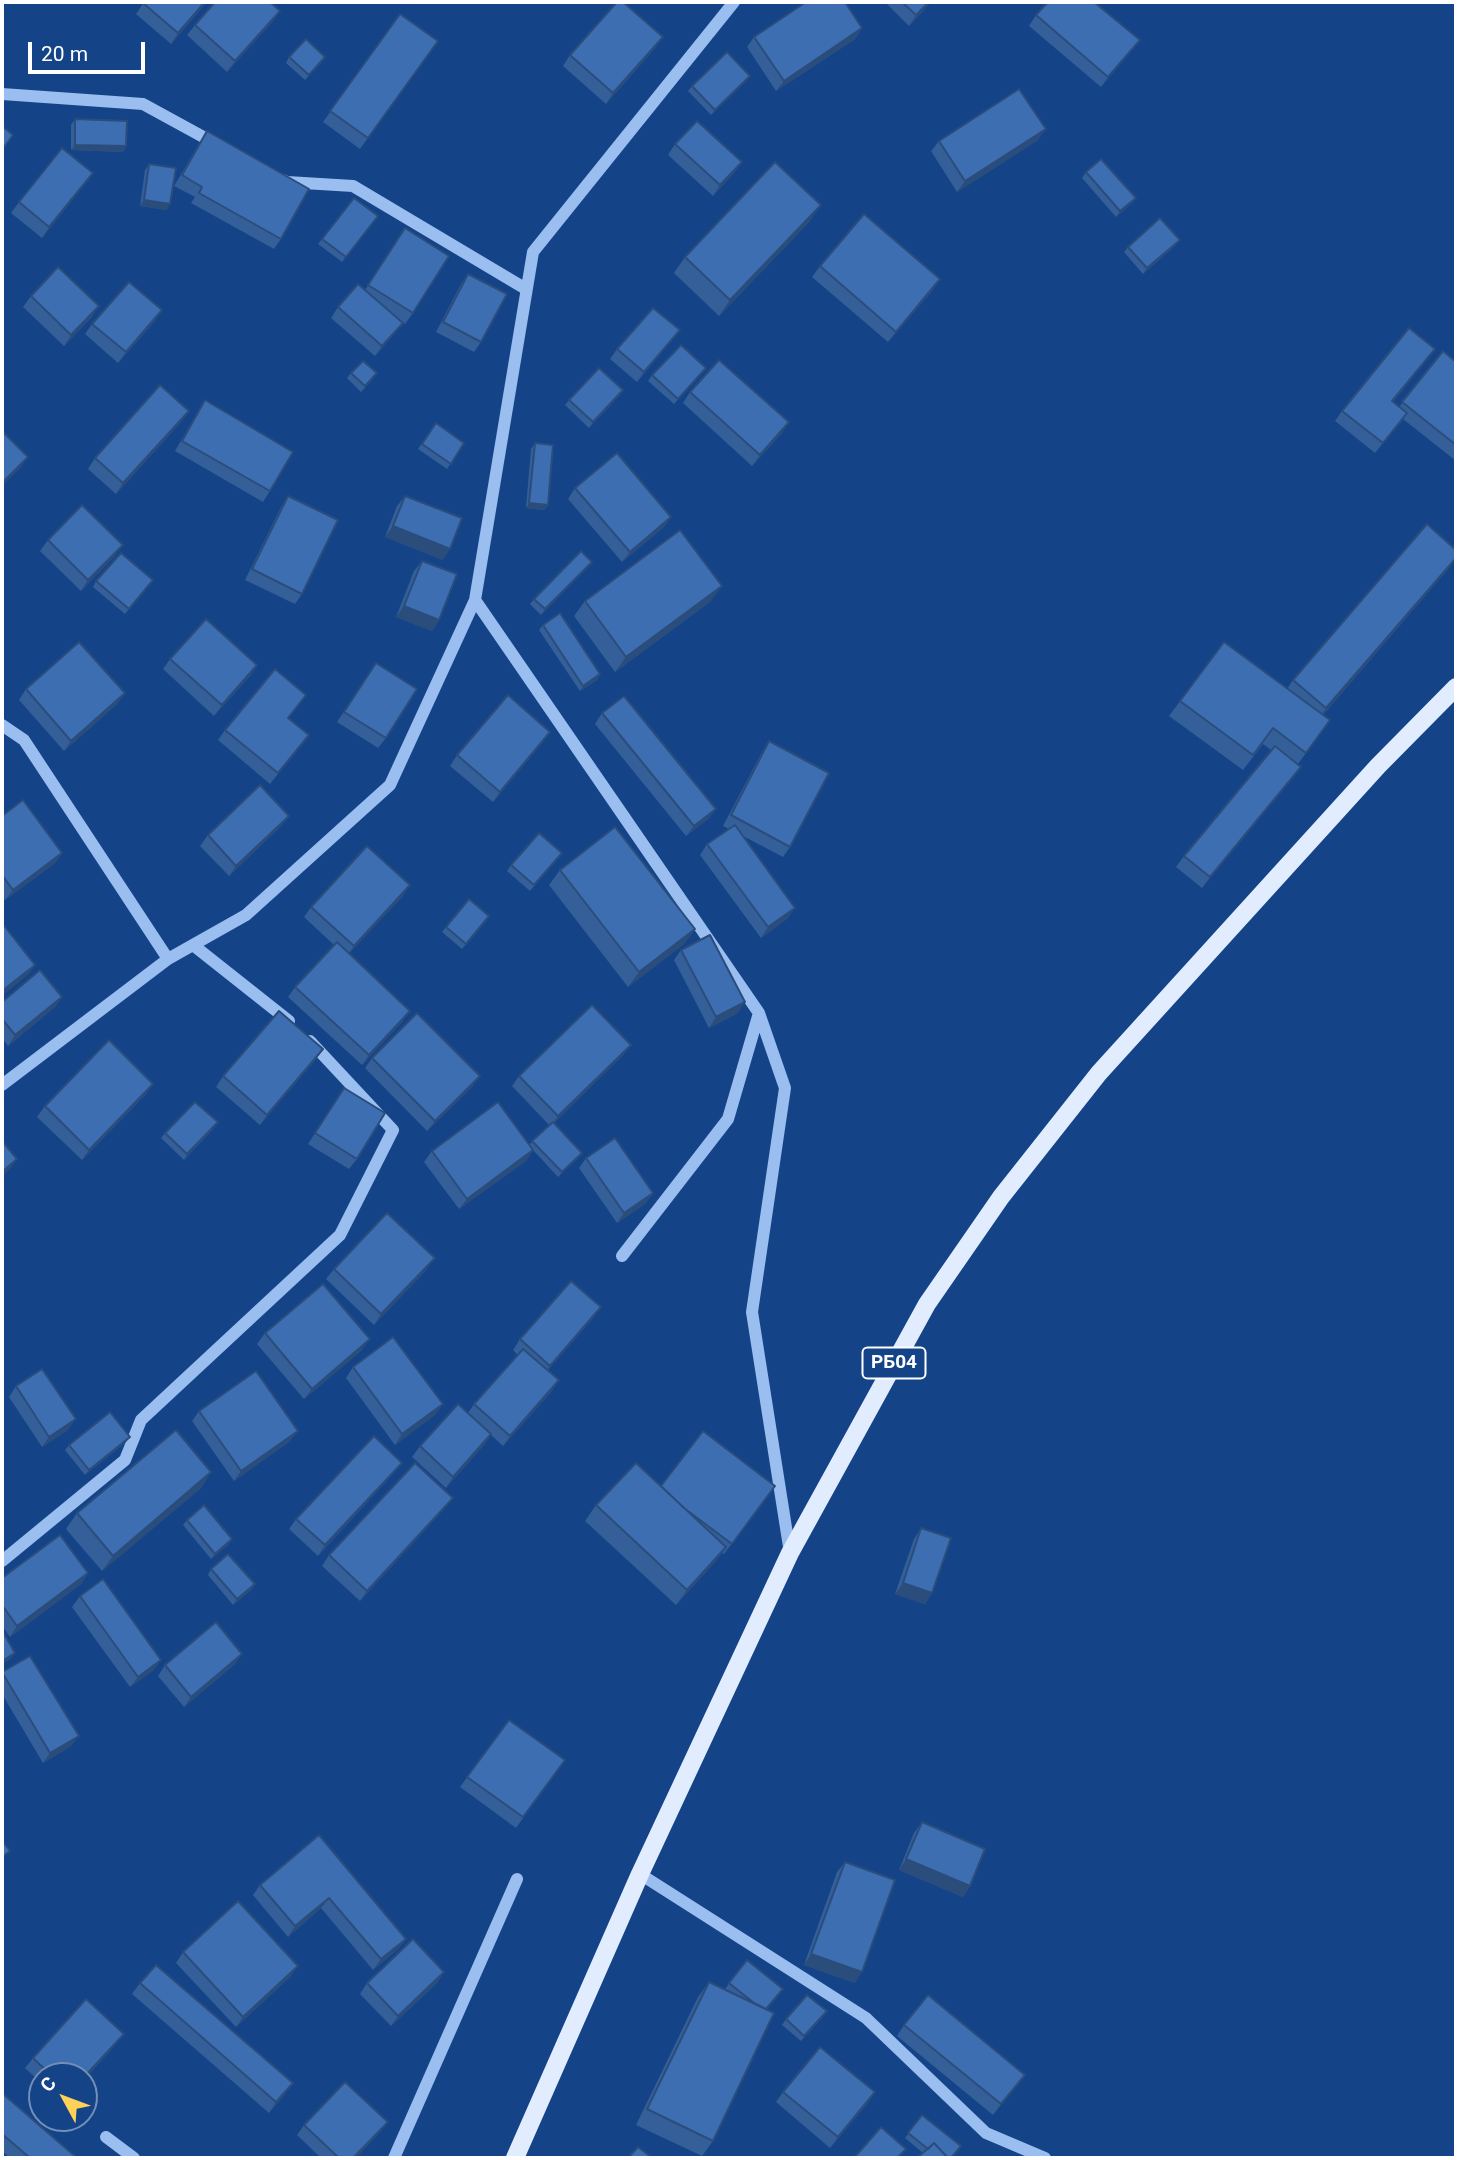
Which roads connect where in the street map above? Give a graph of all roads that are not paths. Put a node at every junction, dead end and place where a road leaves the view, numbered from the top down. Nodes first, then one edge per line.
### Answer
1 (734, 2) edge
2 (2, 94) edge
3 (227, 149) edge
4 (275, 176) edge
5 (526, 289) junction
6 (475, 600) junction
7 (1456, 687) edge
8 (2, 725) edge
9 (193, 945) junction
10 (168, 959) junction
11 (759, 1013) junction
12 (2, 1085) edge
13 (622, 1256) dead end
14 (790, 1553) junction
15 (2, 1561) edge
16 (640, 1874) junction
17 (516, 1879) dead end
18 (106, 2137) dead end
19 (134, 2158) edge
20 (394, 2158) edge
21 (515, 2158) edge
22 (1045, 2158) edge

1 - 5 street
2 - 3 street
4 - 5 street
5 - 6 street
6 - 9 street
6 - 11 street
7 - 14 main road, РБ04
8 - 10 street
9 - 10 street
9 - 15 street
10 - 12 street
11 - 13 street
11 - 14 street
14 - 16 main road, РБ04
16 - 21 main road, РБ04
16 - 22 street
17 - 20 street
18 - 19 street

